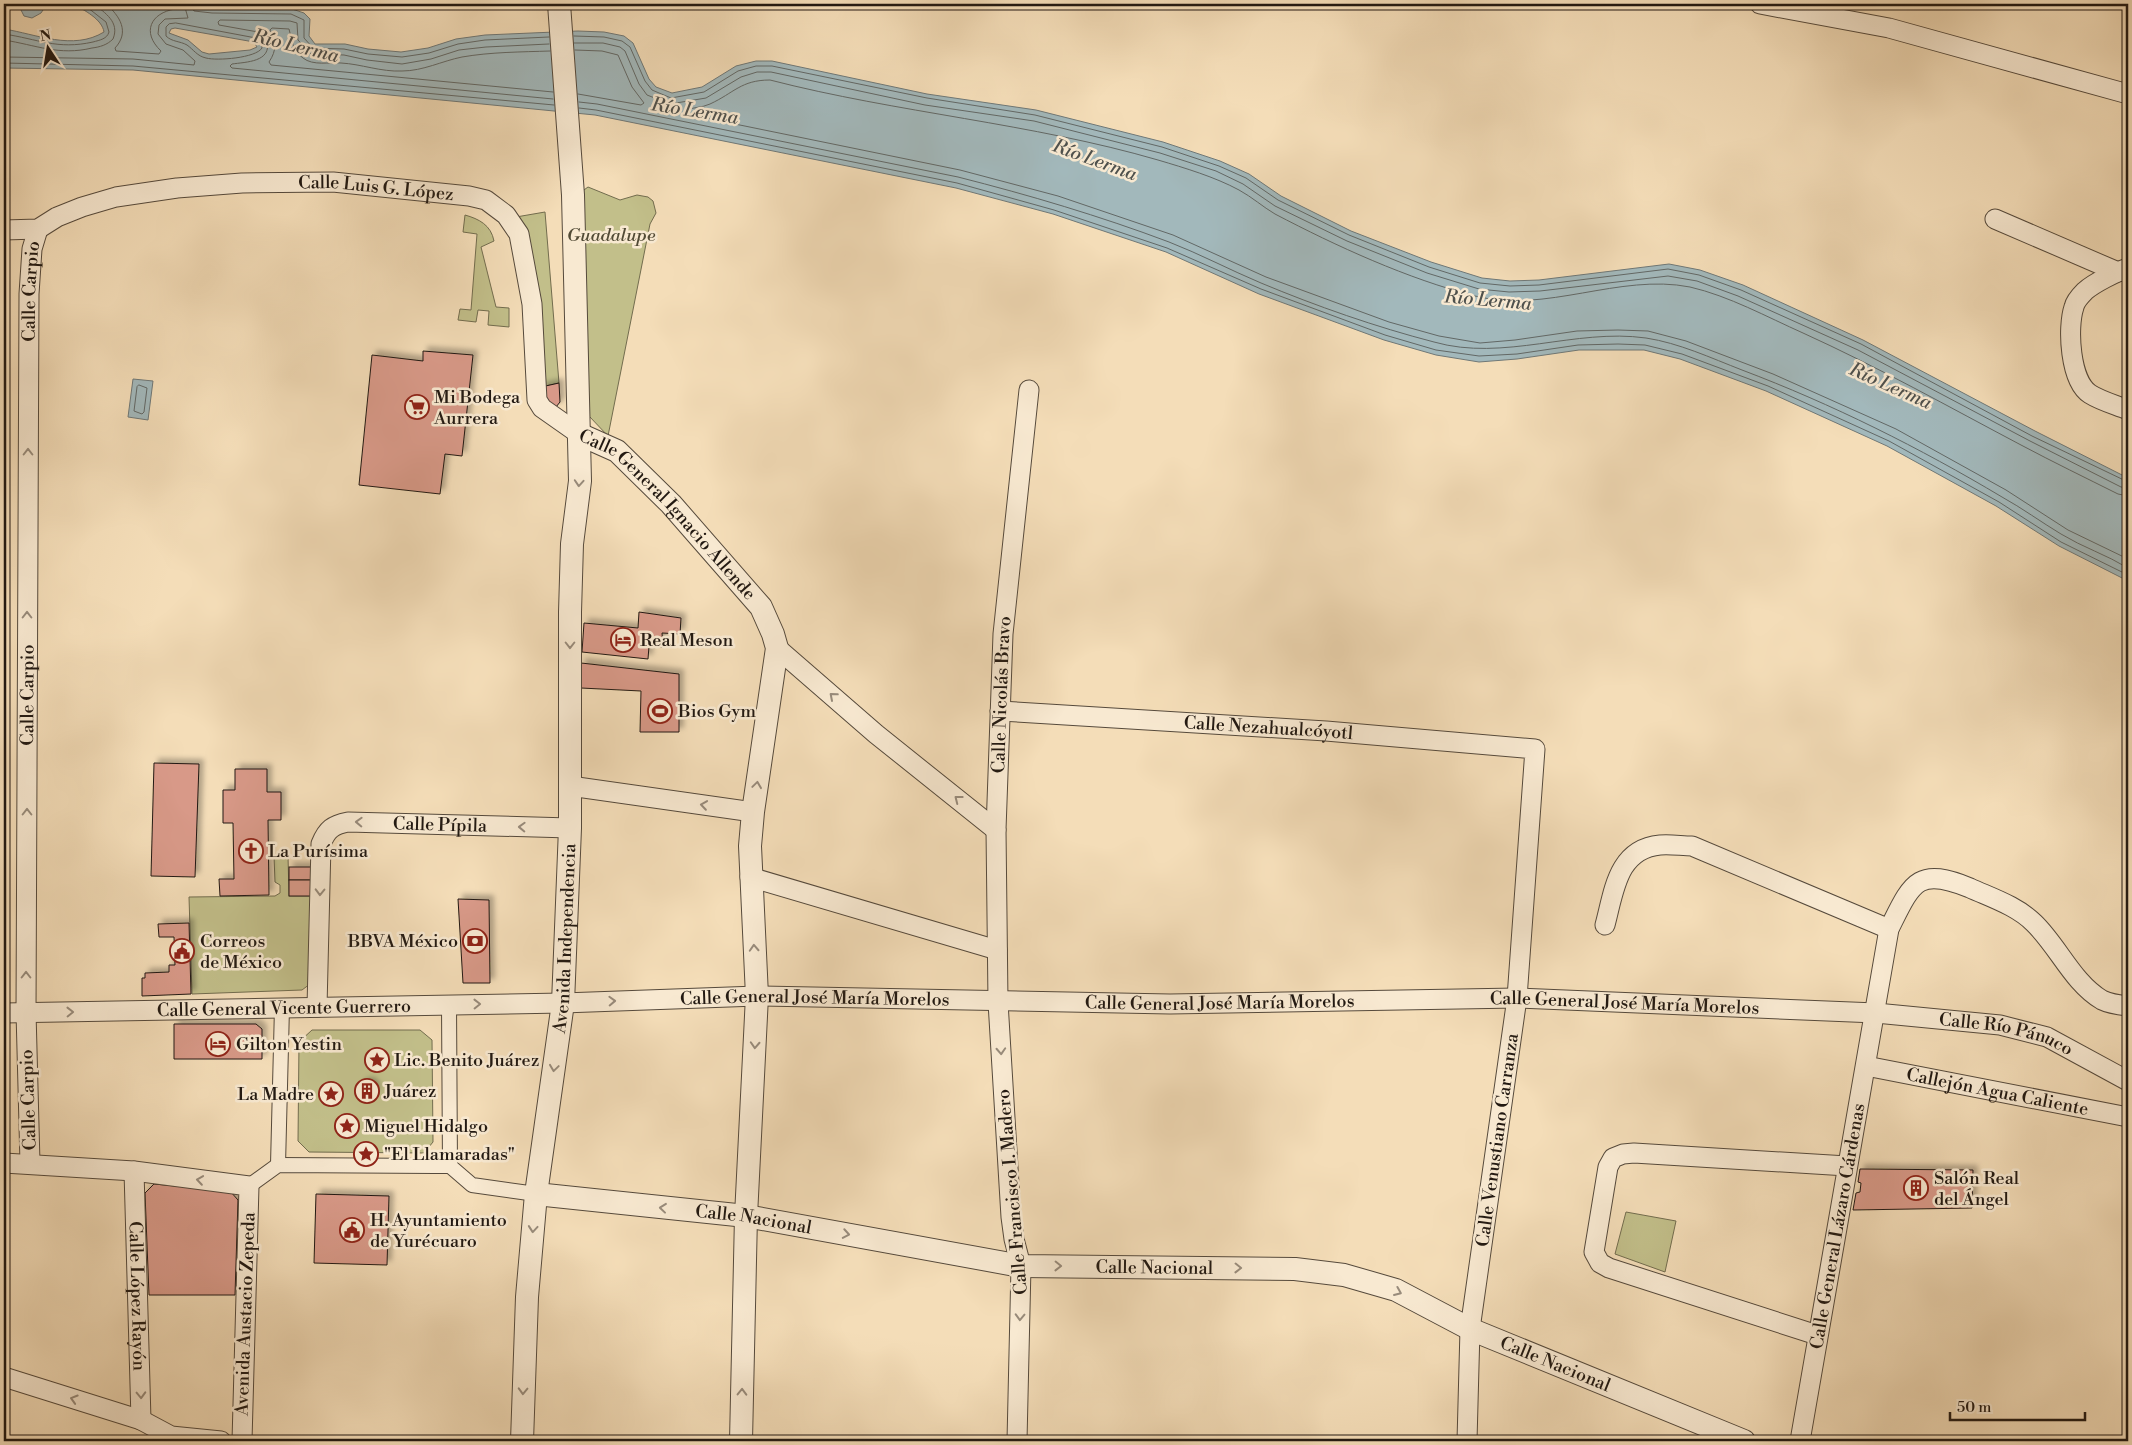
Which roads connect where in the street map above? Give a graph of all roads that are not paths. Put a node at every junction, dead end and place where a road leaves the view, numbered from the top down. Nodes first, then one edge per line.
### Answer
1 (559, 4) edge
2 (1760, 4) edge
3 (2128, 94) edge
4 (1995, 219) dead end
5 (38, 228) junction
6 (4, 230) edge
7 (2123, 270) edge
8 (1029, 390) dead end
9 (2128, 410) edge
10 (579, 434) junction
11 (777, 648) junction
12 (1000, 711) junction
13 (1535, 749) joint
14 (570, 786) junction
15 (753, 812) junction
16 (570, 828) junction
17 (996, 830) junction
18 (750, 877) junction
19 (1606, 925) dead end
20 (1889, 929) junction
21 (997, 950) junction
22 (757, 996) junction
23 (1517, 998) junction
24 (998, 1002) junction
25 (563, 1003) junction
26 (449, 1005) junction
27 (2128, 1006) edge
28 (282, 1007) junction
29 (317, 1007) junction
30 (26, 1012) junction
31 (4, 1013) edge
32 (1876, 1013) junction
33 (1866, 1066) junction
34 (2128, 1081) edge
35 (2128, 1117) edge
36 (4, 1163) edge
37 (30, 1163) junction
38 (278, 1165) junction
39 (450, 1166) junction
40 (1846, 1166) junction
41 (134, 1171) junction
42 (249, 1186) junction
43 (536, 1194) junction
44 (746, 1216) junction
45 (1022, 1266) junction
46 (1470, 1329) junction
47 (1818, 1335) junction
48 (4, 1377) edge
49 (141, 1420) junction
50 (221, 1441) edge
51 (242, 1441) edge
52 (522, 1441) edge
53 (742, 1441) edge
54 (1017, 1441) edge
55 (1467, 1441) edge
56 (1744, 1441) edge
57 (1800, 1441) edge

1 - 10 street, Calle General Ignacio Allende
2 - 3 street
4 - 7 street
5 - 6 street, Calle Luis G. López
5 - 10 street, Calle Luis G. López
30 -> 5 street, Calle Carpio
7 - 9 street
8 - 12 street, Calle Nicolás Bravo
10 - 11 street, Calle General Ignacio Allende
10 -> 14 street, Avenida Independencia
15 -> 11 street
17 -> 11 street
12 - 13 street, Calle Nezahualcóyotl
12 - 17 street, Calle Nicolás Bravo
13 - 23 street, Calle Venustiano Carranza
15 -> 14 street
14 - 16 street, Avenida Independencia
15 - 18 street
16 - 25 street, Avenida Independencia
16 -> 29 street, Calle Pípila
17 - 21 street, Calle Nicolás Bravo
18 - 21 street
22 -> 18 street
19 - 20 street
20 - 27 street
20 - 32 street, Calle General Lázaro Cárdenas
21 - 24 street, Calle Nicolás Bravo
22 - 24 street, Calle General José María Morelos
25 -> 22 street, Calle General José María Morelos
22 -> 44 street
23 - 24 street, Calle General José María Morelos
23 - 32 street, Calle General José María Morelos
23 - 46 street, Calle Venustiano Carranza
24 -> 45 street, Calle Francisco I. Madero
26 -> 25 street, Calle General Vicente Guerrero
25 -> 43 street, Avenida Independencia
26 - 29 street, Calle General Vicente Guerrero
26 - 39 street
28 - 29 street, Calle General Vicente Guerrero
30 -> 28 street, Calle General Vicente Guerrero
28 - 38 street
30 - 31 street, Calle General Vicente Guerrero
30 - 37 street, Calle Carpio
32 - 33 street, Calle General Lázaro Cárdenas
32 - 34 street, Calle Río Pánuco
33 - 35 street, Callejón Agua Caliente
33 - 40 street, Calle General Lázaro Cárdenas
36 - 37 street
37 - 41 street
38 - 39 street
38 - 42 street
39 - 43 street
40 - 47 street, Calle General Lázaro Cárdenas
40 - 47 street
42 -> 41 street
41 -> 49 street, Calle López Rayón
42 - 51 street, Avenida Austacio Zepeda
44 -> 43 street, Calle Nacional
43 -> 52 street, Avenida Independencia
44 -> 45 street, Calle Nacional
53 -> 44 street
45 -> 46 street, Calle Nacional
45 -> 54 street, Calle Francisco I. Madero
46 - 55 street, Calle Venustiano Carranza
46 - 56 street, Calle Nacional
47 - 57 street, Calle General Lázaro Cárdenas
49 -> 48 street
49 - 50 street

